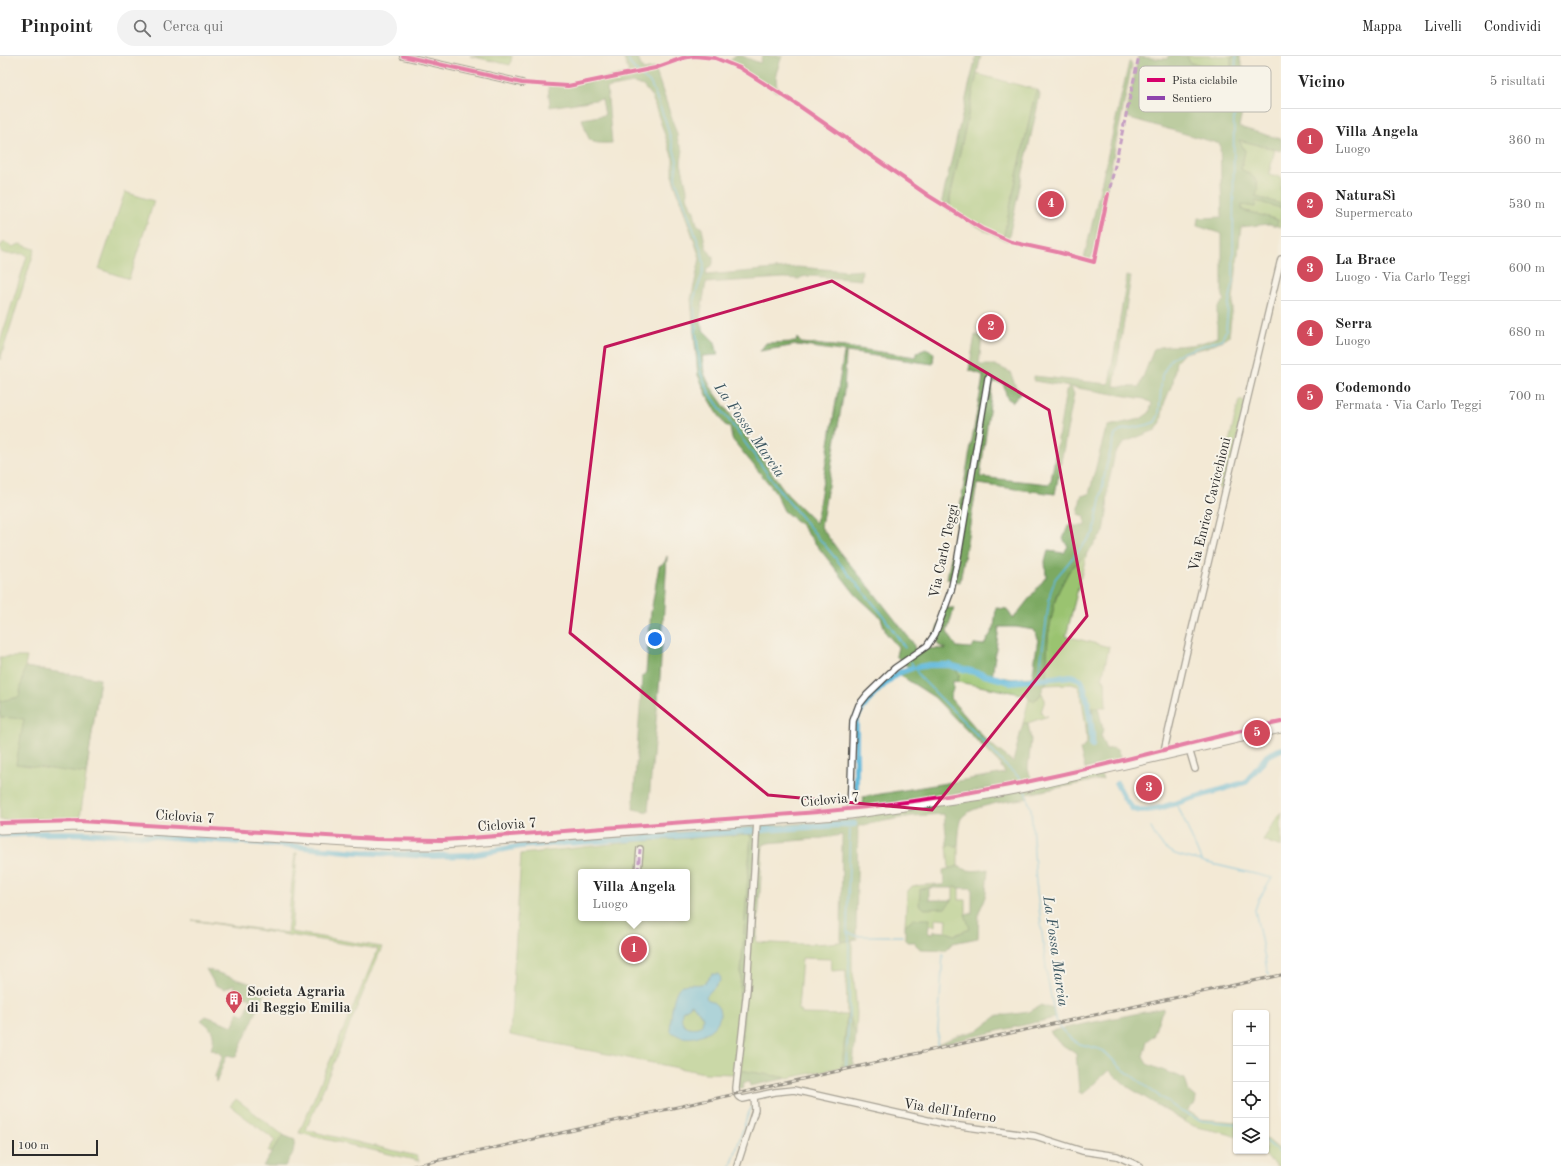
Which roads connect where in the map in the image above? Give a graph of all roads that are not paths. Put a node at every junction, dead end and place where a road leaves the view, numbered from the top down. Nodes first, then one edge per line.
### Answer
1 (402, 56) edge
2 (522, 83) dead end
3 (1281, 259) edge
4 (988, 378) dead end
5 (1281, 728) edge
6 (1189, 749) junction
7 (1163, 755) junction
8 (1195, 770) dead end
9 (850, 814) junction
10 (757, 824) junction
11 (0, 829) edge
12 (640, 849) dead end
13 (638, 869) edge
14 (754, 1097) junction
15 (737, 1166) edge
16 (1139, 1166) edge

1 - 2 street
3 - 7 street, Via Enrico Cavicchioni
4 - 9 street, Via Carlo Teggi
5 - 6 main road
6 - 7 main road
6 - 8 street
7 - 9 main road
9 - 10 main road
10 - 11 main road
10 - 14 street, Via dell'Inferno
12 - 13 street
14 - 15 street
14 - 16 street, Via dell'Inferno

